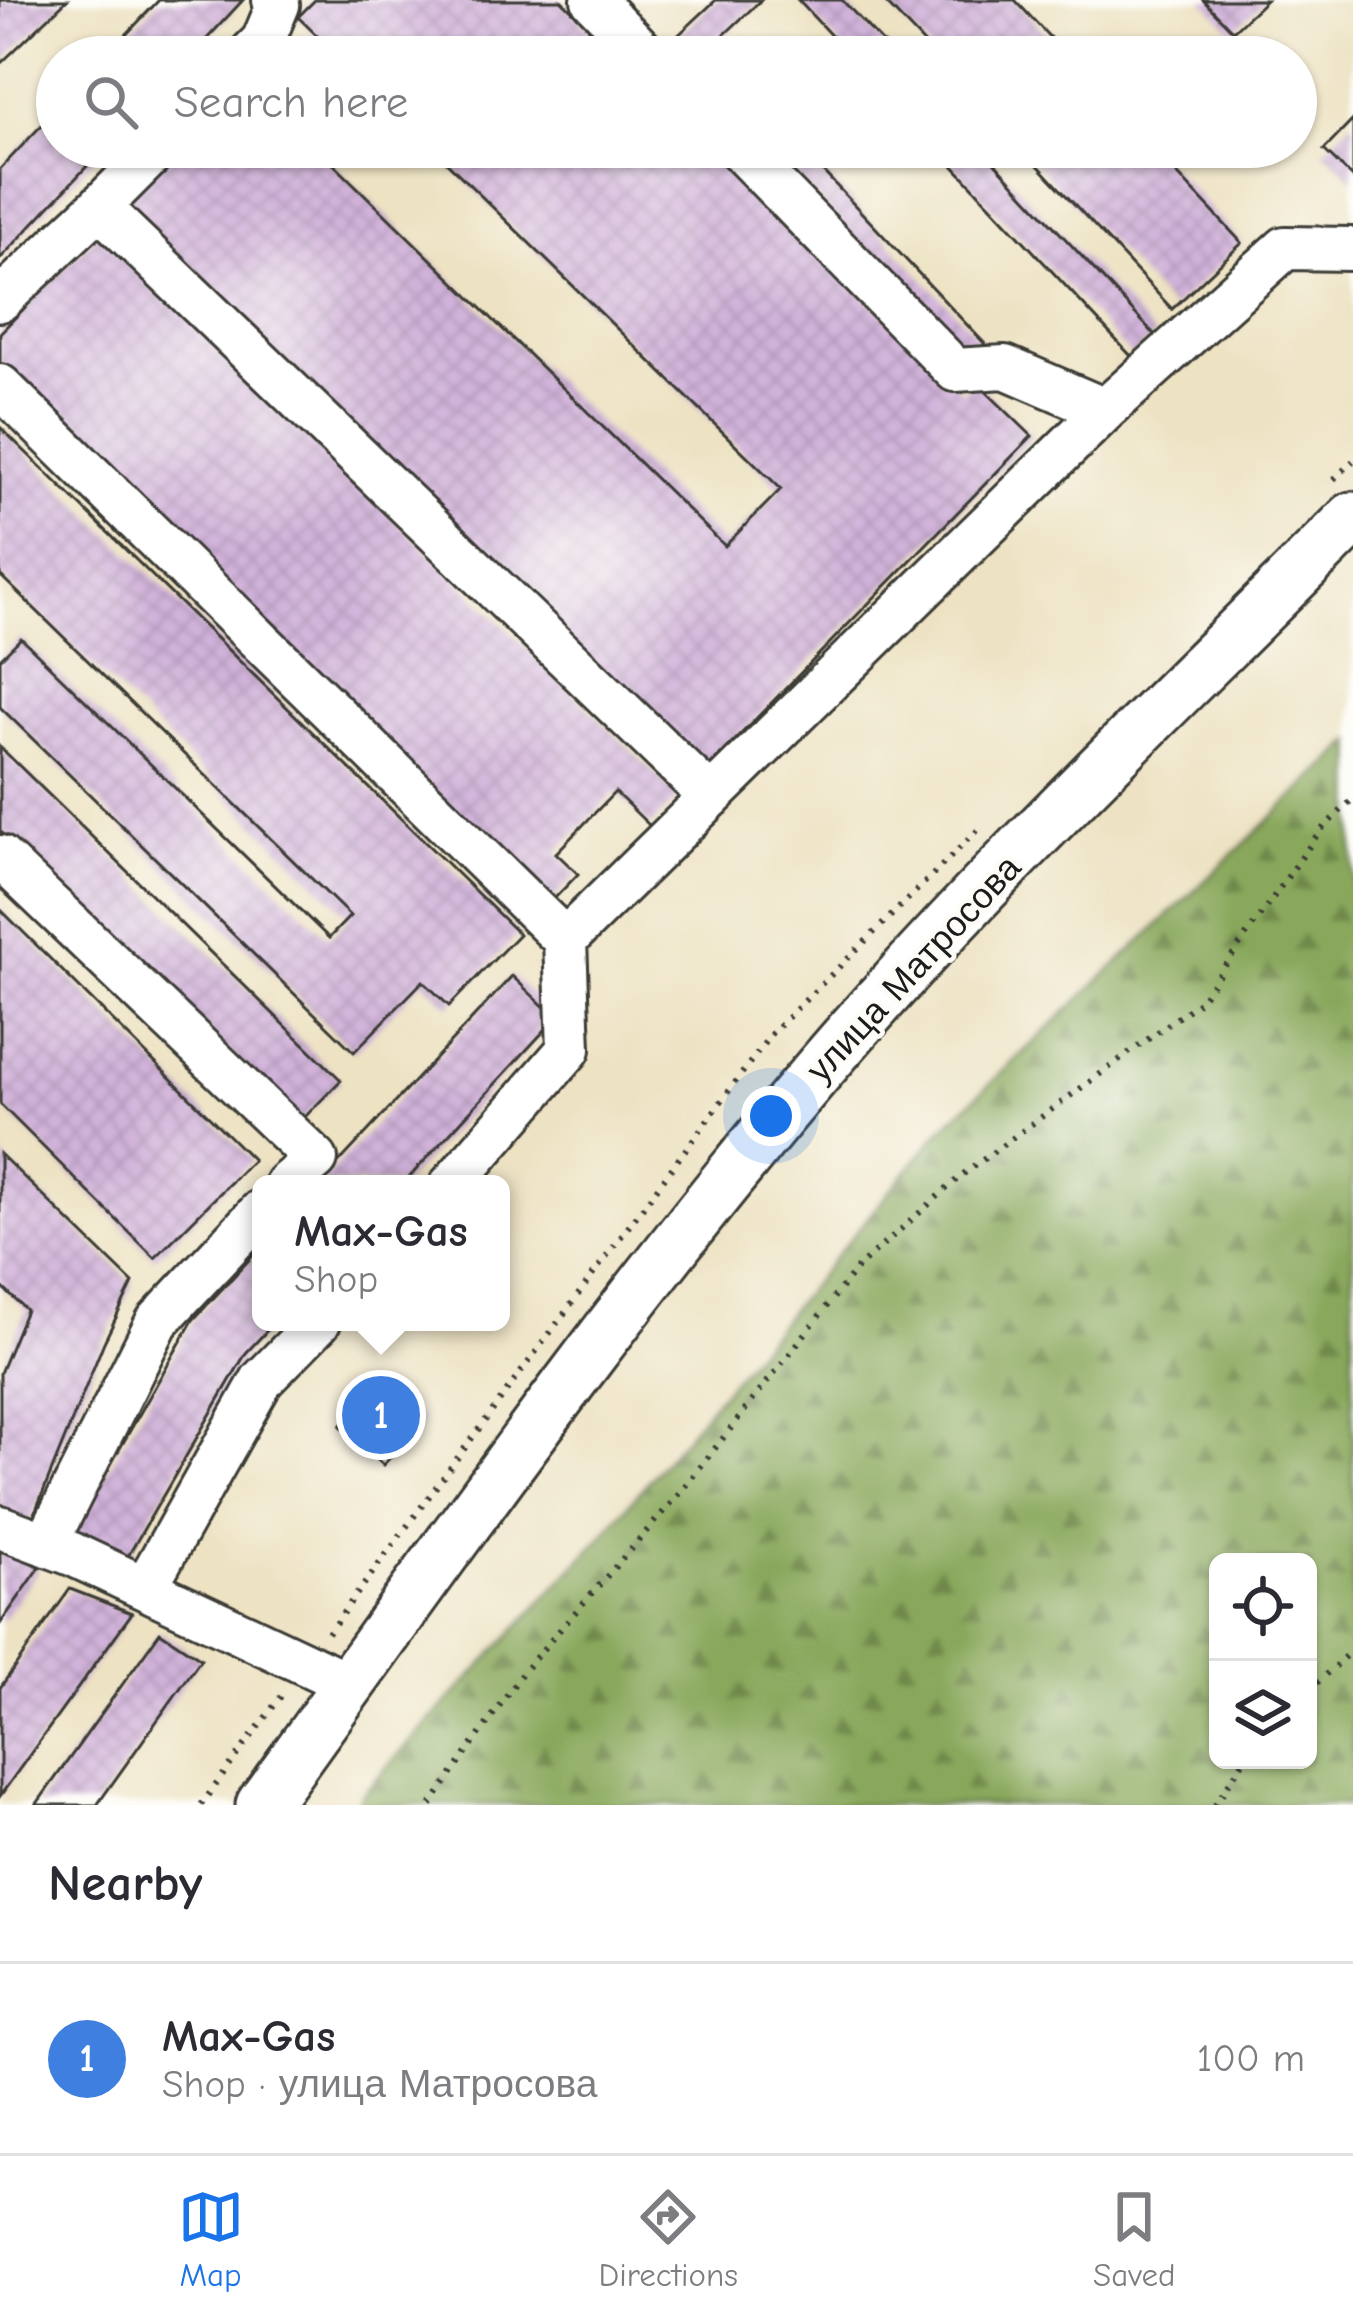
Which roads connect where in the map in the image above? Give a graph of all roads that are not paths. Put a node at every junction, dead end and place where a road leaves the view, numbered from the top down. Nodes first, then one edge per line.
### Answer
1 (274, 0) edge
2 (592, 0) edge
3 (265, 36) edge
4 (628, 36) edge
5 (138, 168) edge
6 (758, 168) edge
7 (99, 207) junction
8 (1353, 248) edge
9 (0, 300) edge
10 (0, 386) edge
11 (1105, 410) junction
12 (1353, 518) edge
13 (711, 797) junction
14 (0, 857) edge
15 (565, 940) junction
16 (297, 1175) edge
17 (460, 1175) edge
18 (252, 1221) edge
19 (310, 1331) edge
20 (0, 1527) edge
21 (46, 1544) junction
22 (145, 1588) junction
23 (350, 1684) junction
24 (262, 1805) edge

1 - 3 lane
2 - 4 lane
5 - 7 lane
6 - 11 lane
7 - 9 lane
7 - 13 lane
8 - 11 lane
10 - 15 lane
11 - 13 lane
12 - 23 main road, улица Матросова
13 - 15 lane
14 - 16 lane
15 - 17 lane
18 - 21 lane
19 - 22 lane
20 - 21 lane
21 - 22 lane
22 - 23 lane
23 - 24 main road, улица Матросова

